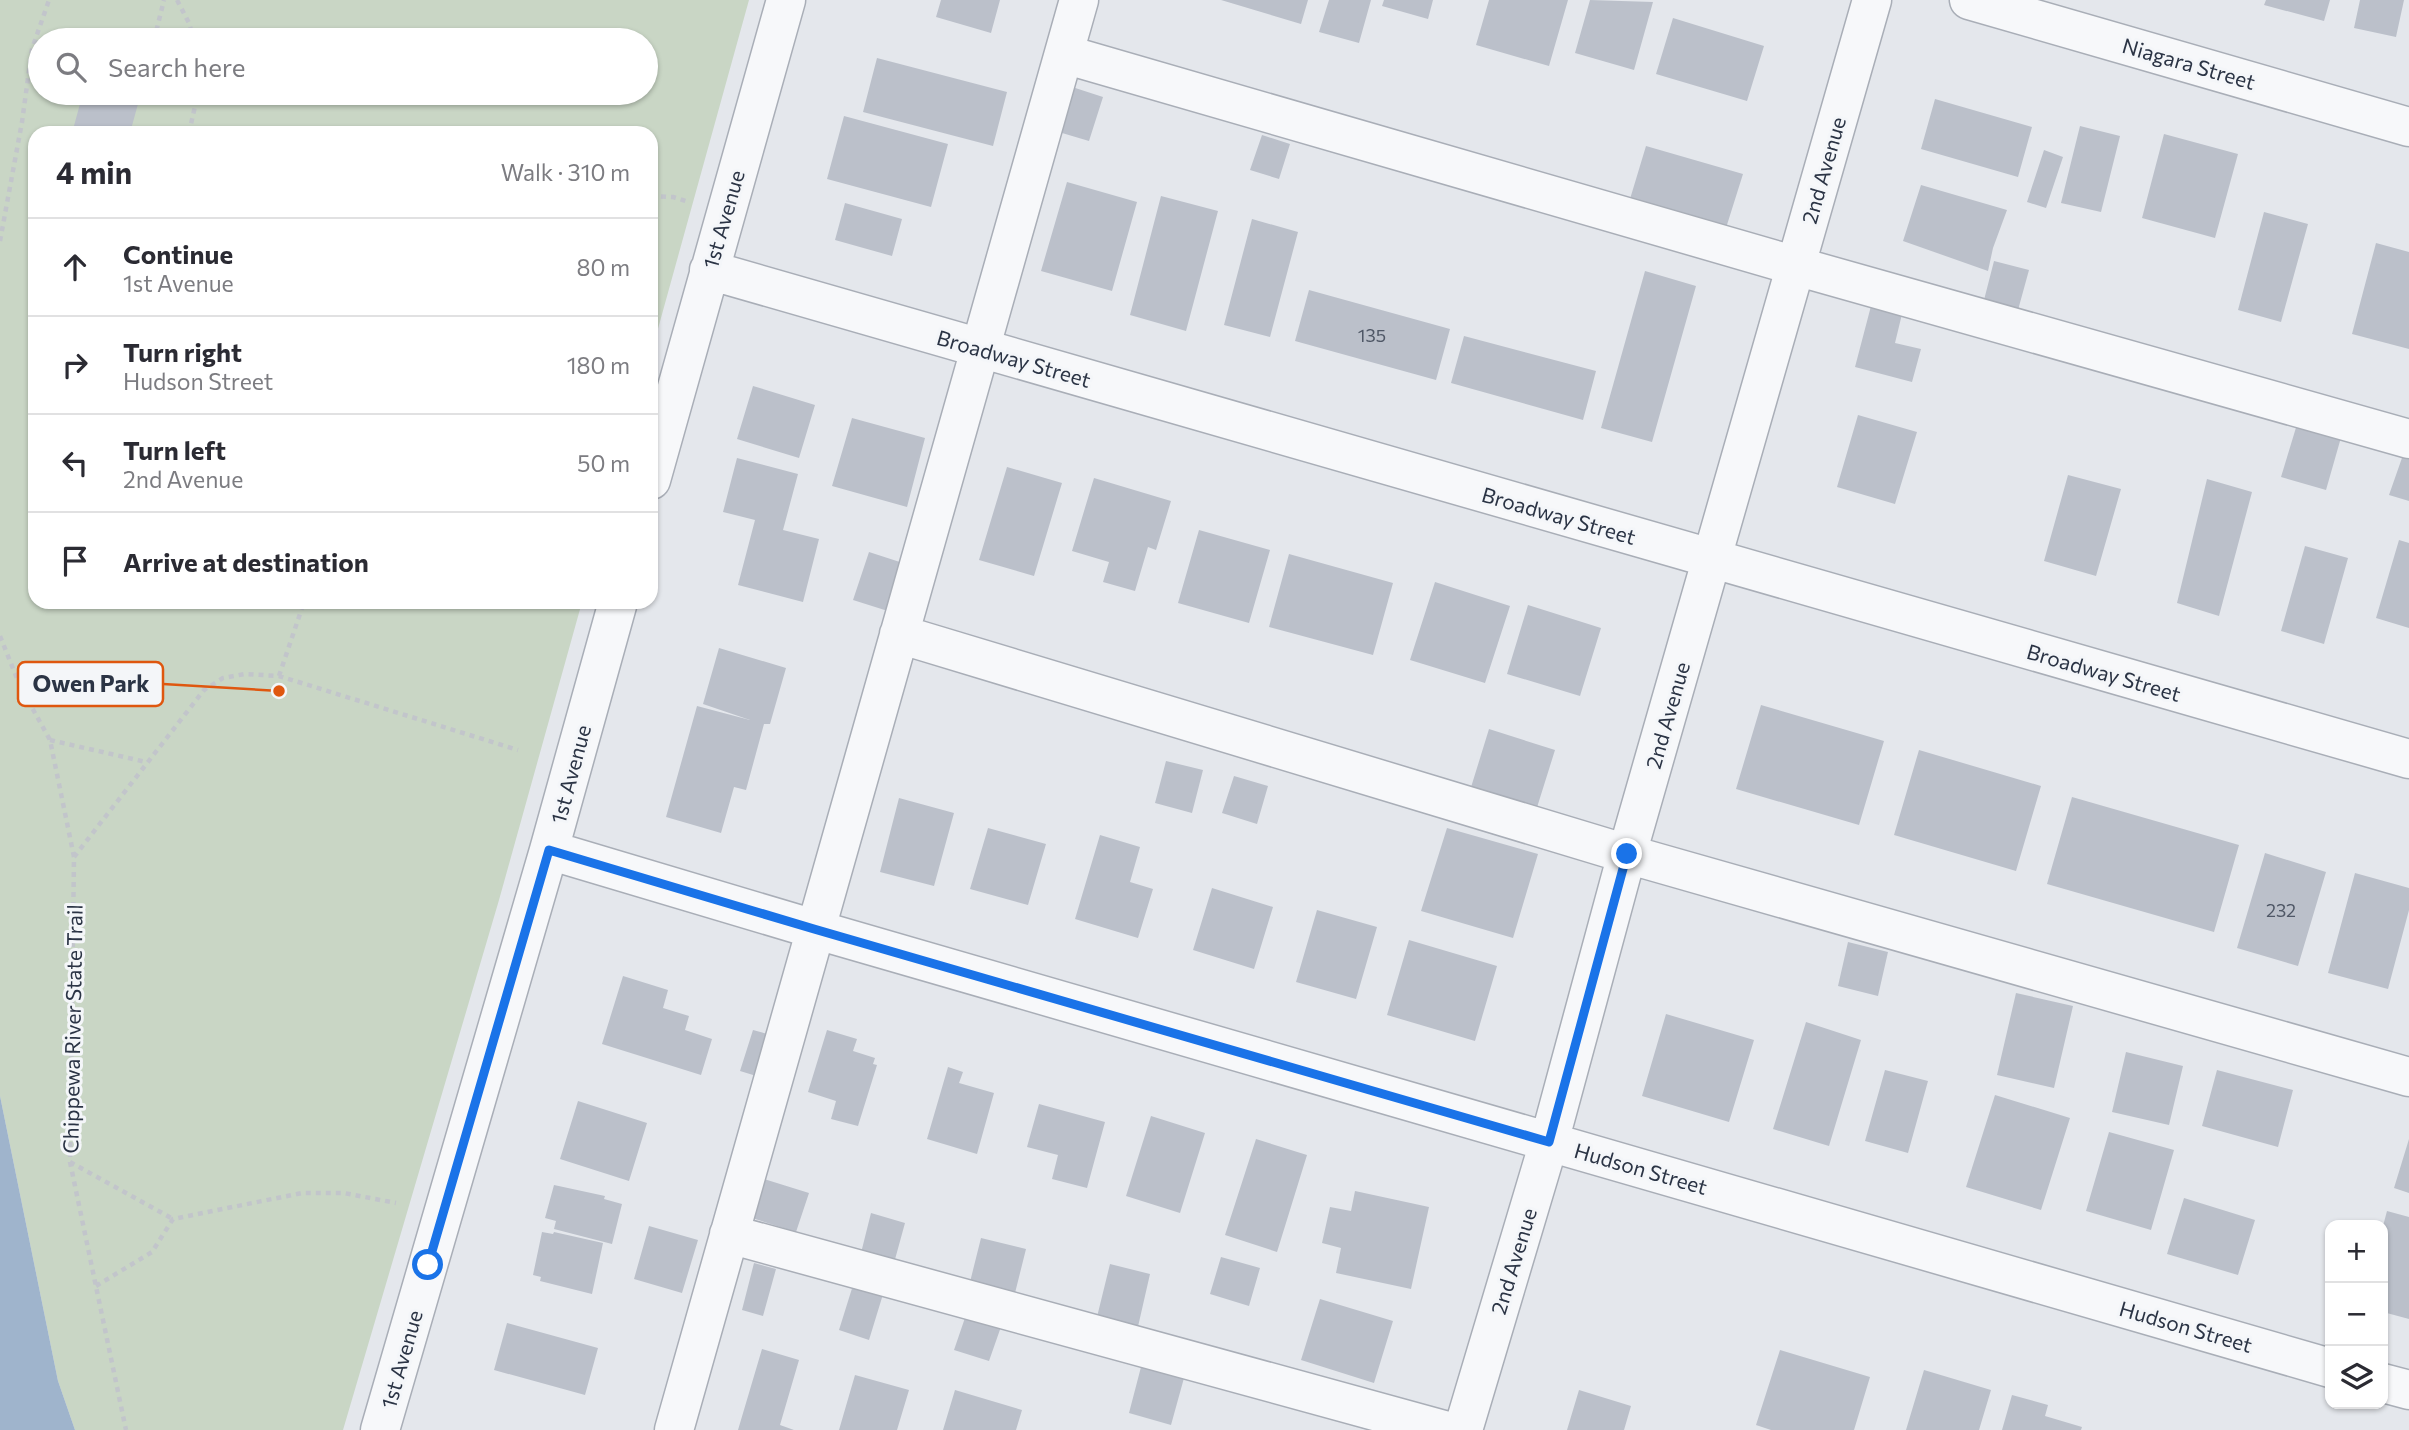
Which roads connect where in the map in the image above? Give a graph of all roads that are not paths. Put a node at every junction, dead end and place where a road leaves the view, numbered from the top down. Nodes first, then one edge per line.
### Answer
1 (786, 0) edge
2 (1079, 0) edge
3 (1872, 0) edge
4 (1969, 0) edge
5 (1064, 54) junction
6 (2409, 127) edge
7 (1796, 265) junction
8 (709, 270) junction
9 (981, 349) junction
10 (2409, 439) edge
11 (658, 455) edge
12 (1712, 559) junction
13 (616, 609) edge
14 (899, 634) junction
15 (2409, 759) edge
16 (549, 850) junction
17 (1627, 854) junction
18 (814, 929) junction
19 (2409, 1077) edge
20 (1549, 1142) junction
21 (729, 1234) junction
22 (2325, 1366) edge
23 (2388, 1384) edge
24 (2409, 1390) edge
25 (380, 1430) edge
26 (674, 1430) edge
27 (1444, 1430) edge
28 (1462, 1430) edge

1 - 8 street, 1st Avenue
2 - 5 street
3 - 7 street, 2nd Avenue
4 - 6 street, Niagara Street
5 - 7 street
5 - 9 street
7 - 10 street
7 - 12 street, 2nd Avenue
8 - 9 street, Broadway Street
8 - 11 street, 1st Avenue
9 - 12 street, Broadway Street
9 - 14 street
12 - 15 street, Broadway Street
12 - 17 street, 2nd Avenue
13 - 16 street, 1st Avenue
14 - 17 street
14 - 18 street
16 - 18 street, Hudson Street
16 - 25 street, 1st Avenue
17 - 19 street
17 - 20 street, 2nd Avenue
18 - 20 street, Hudson Street
18 - 21 street
20 - 22 street, Hudson Street
20 - 28 street, 2nd Avenue
21 - 26 street
21 - 27 street
23 - 24 street

